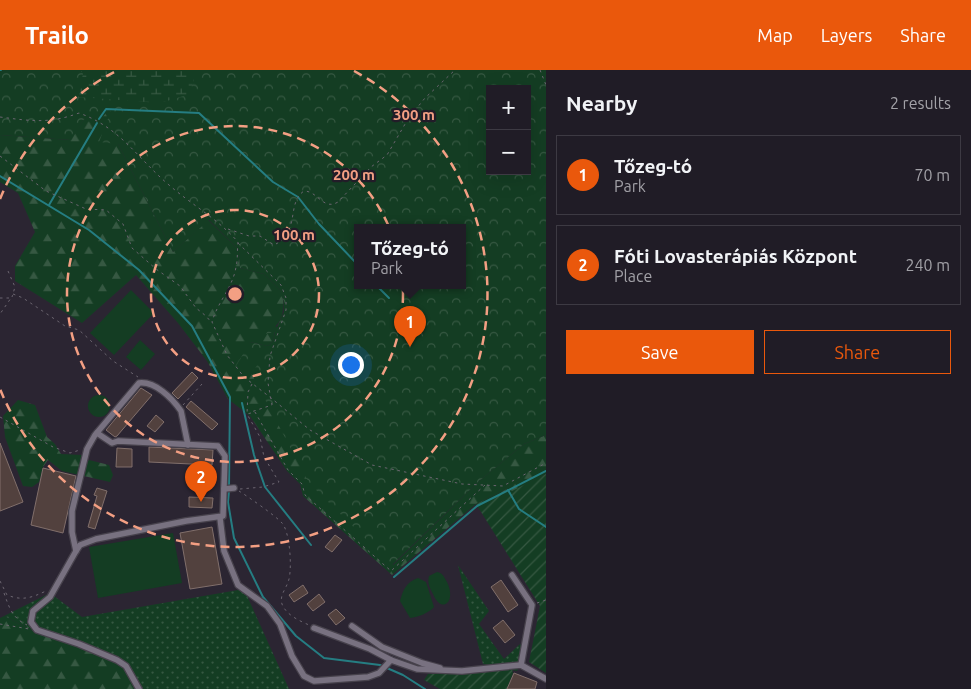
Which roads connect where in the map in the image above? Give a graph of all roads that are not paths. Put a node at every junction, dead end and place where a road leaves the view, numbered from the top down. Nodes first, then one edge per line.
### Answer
1 (97, 433) junction
2 (188, 445) junction
3 (224, 488) junction
4 (234, 488) road end
5 (220, 518) junction
6 (76, 550) junction
7 (512, 575) dead end
8 (352, 626) dead end
9 (314, 628) road end
10 (387, 665) junction
11 (520, 665) junction
12 (454, 671) junction
13 (546, 679) edge
14 (138, 689) edge

1 - 2 street
1 - 2 street
1 - 6 street
2 - 3 street
3 - 4 street
3 - 5 street
5 - 6 street
5 - 10 street
6 - 14 street
7 - 11 street
8 - 12 street
9 - 10 street
10 - 12 street
11 - 12 street
11 - 13 street

